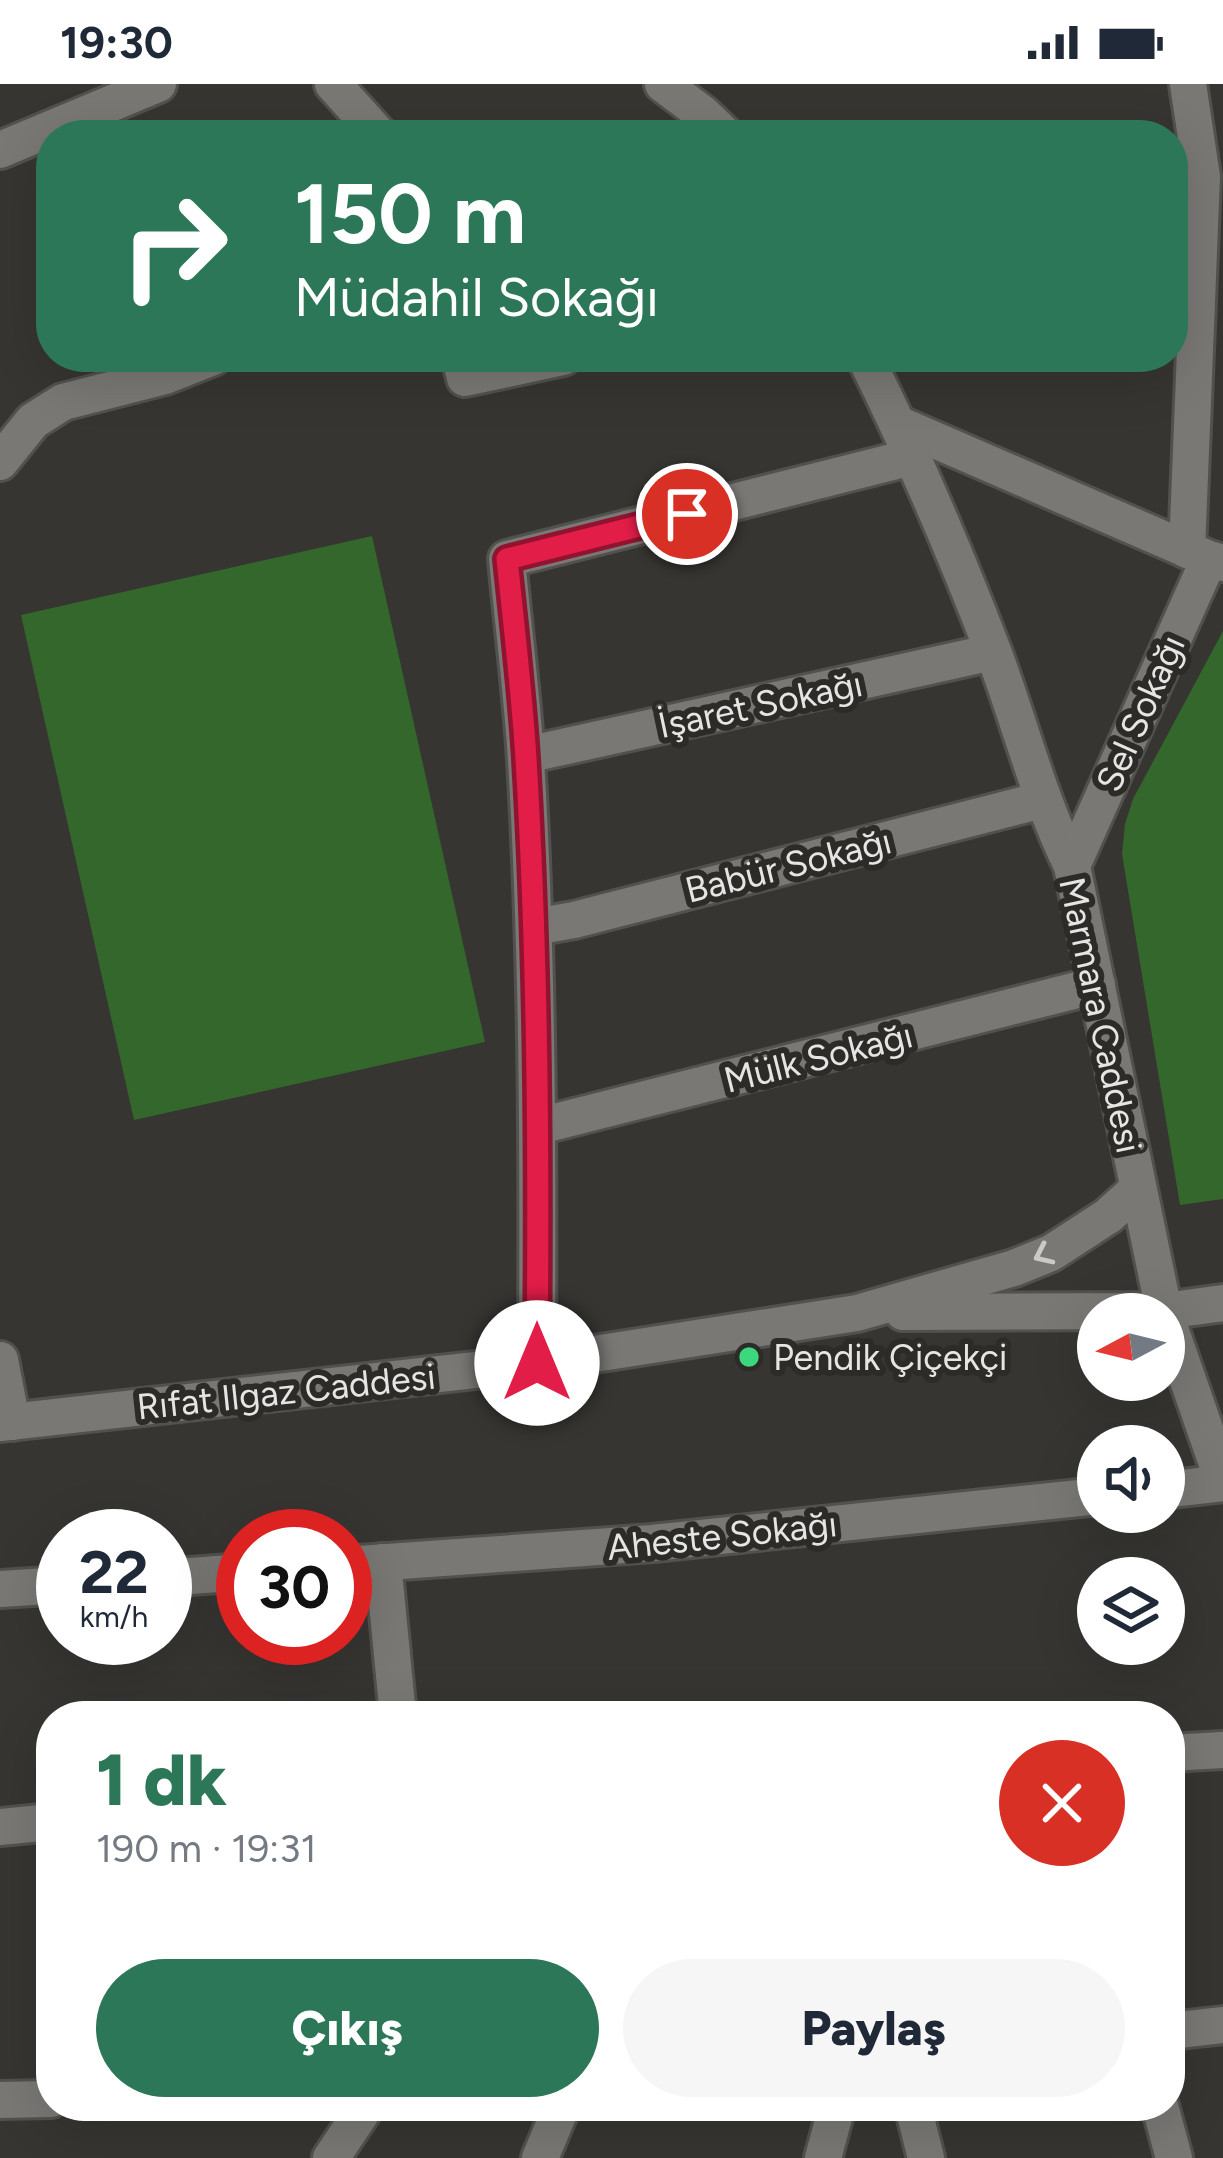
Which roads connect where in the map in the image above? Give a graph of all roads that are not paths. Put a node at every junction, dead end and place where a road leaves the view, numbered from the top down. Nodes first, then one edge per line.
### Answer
1 (158, 84) edge
2 (333, 84) edge
3 (1188, 84) edge
4 (672, 86) edge
5 (72, 120) edge
6 (365, 120) edge
7 (709, 120) edge
8 (36, 135) edge
9 (0, 150) edge
10 (1199, 176) edge
11 (175, 372) edge
12 (872, 372) edge
13 (905, 441) junction
14 (0, 462) edge
15 (1206, 557) edge
16 (993, 652) junction
17 (526, 755) junction
18 (1042, 800) junction
19 (1072, 866) junction
20 (534, 927) junction
21 (1097, 986) junction
22 (538, 1126) junction
23 (1138, 1189) junction
24 (1160, 1293) edge
25 (1223, 1303) edge
26 (1185, 1308) edge
27 (1077, 1311) edge
28 (857, 1312) junction
29 (0, 1360) edge
30 (537, 1363) junction
31 (1185, 1372) edge
32 (6, 1423) edge
33 (1223, 1482) edge
34 (1185, 1487) edge
35 (1077, 1498) edge
36 (383, 1562) junction
37 (372, 1563) edge
38 (36, 1587) edge
39 (0, 1589) edge
40 (397, 1701) edge
41 (1223, 1750) edge
42 (1185, 1752) edge
43 (36, 1823) edge
44 (0, 1827) edge
45 (1223, 2025) edge
46 (1185, 2029) edge
47 (36, 2099) edge
48 (0, 2100) edge
49 (356, 2121) edge
50 (556, 2121) edge
51 (833, 2121) edge
52 (917, 2121) edge
53 (1164, 2121) edge
54 (331, 2158) edge
55 (540, 2158) edge
56 (823, 2158) edge
57 (926, 2158) edge
58 (1174, 2158) edge

1 - 5 street
2 - 6 street
3 - 10 street, Sel Sokağı
4 - 7 street
8 - 9 street
10 - 15 street, Sel Sokağı
11 - 14 street
12 - 13 street, Marmara Caddesi
13 - 15 street
13 - 16 street, Marmara Caddesi
13 - 17 street
15 - 19 street, Sel Sokağı
16 - 17 street, İşaret Sokağı
16 - 18 street, Marmara Caddesi
17 - 20 street
18 - 19 street, Marmara Caddesi
18 - 20 street, Babür Sokağı
19 - 21 street, Marmara Caddesi
20 - 22 street
21 - 22 street, Mülk Sokağı
21 - 23 street, Marmara Caddesi
22 - 30 street
23 - 24 street, Marmara Caddesi
23 -> 28 street, Rıfat Ilgaz Caddesi
25 - 26 street, Rıfat Ilgaz Caddesi
27 - 28 street, Rıfat Ilgaz Caddesi
28 - 30 street, Rıfat Ilgaz Caddesi
29 - 32 street
30 - 32 street, Rıfat Ilgaz Caddesi
31 - 33 street, Marmara Caddesi
33 - 34 street
35 - 36 street, Aheste Sokağı
36 - 37 street, Aheste Sokağı
36 - 40 street
38 - 39 street
41 - 42 street
43 - 44 street
45 - 46 street
47 - 48 street
49 - 54 street
50 - 55 street
51 - 56 street
52 - 57 street
53 - 58 street

